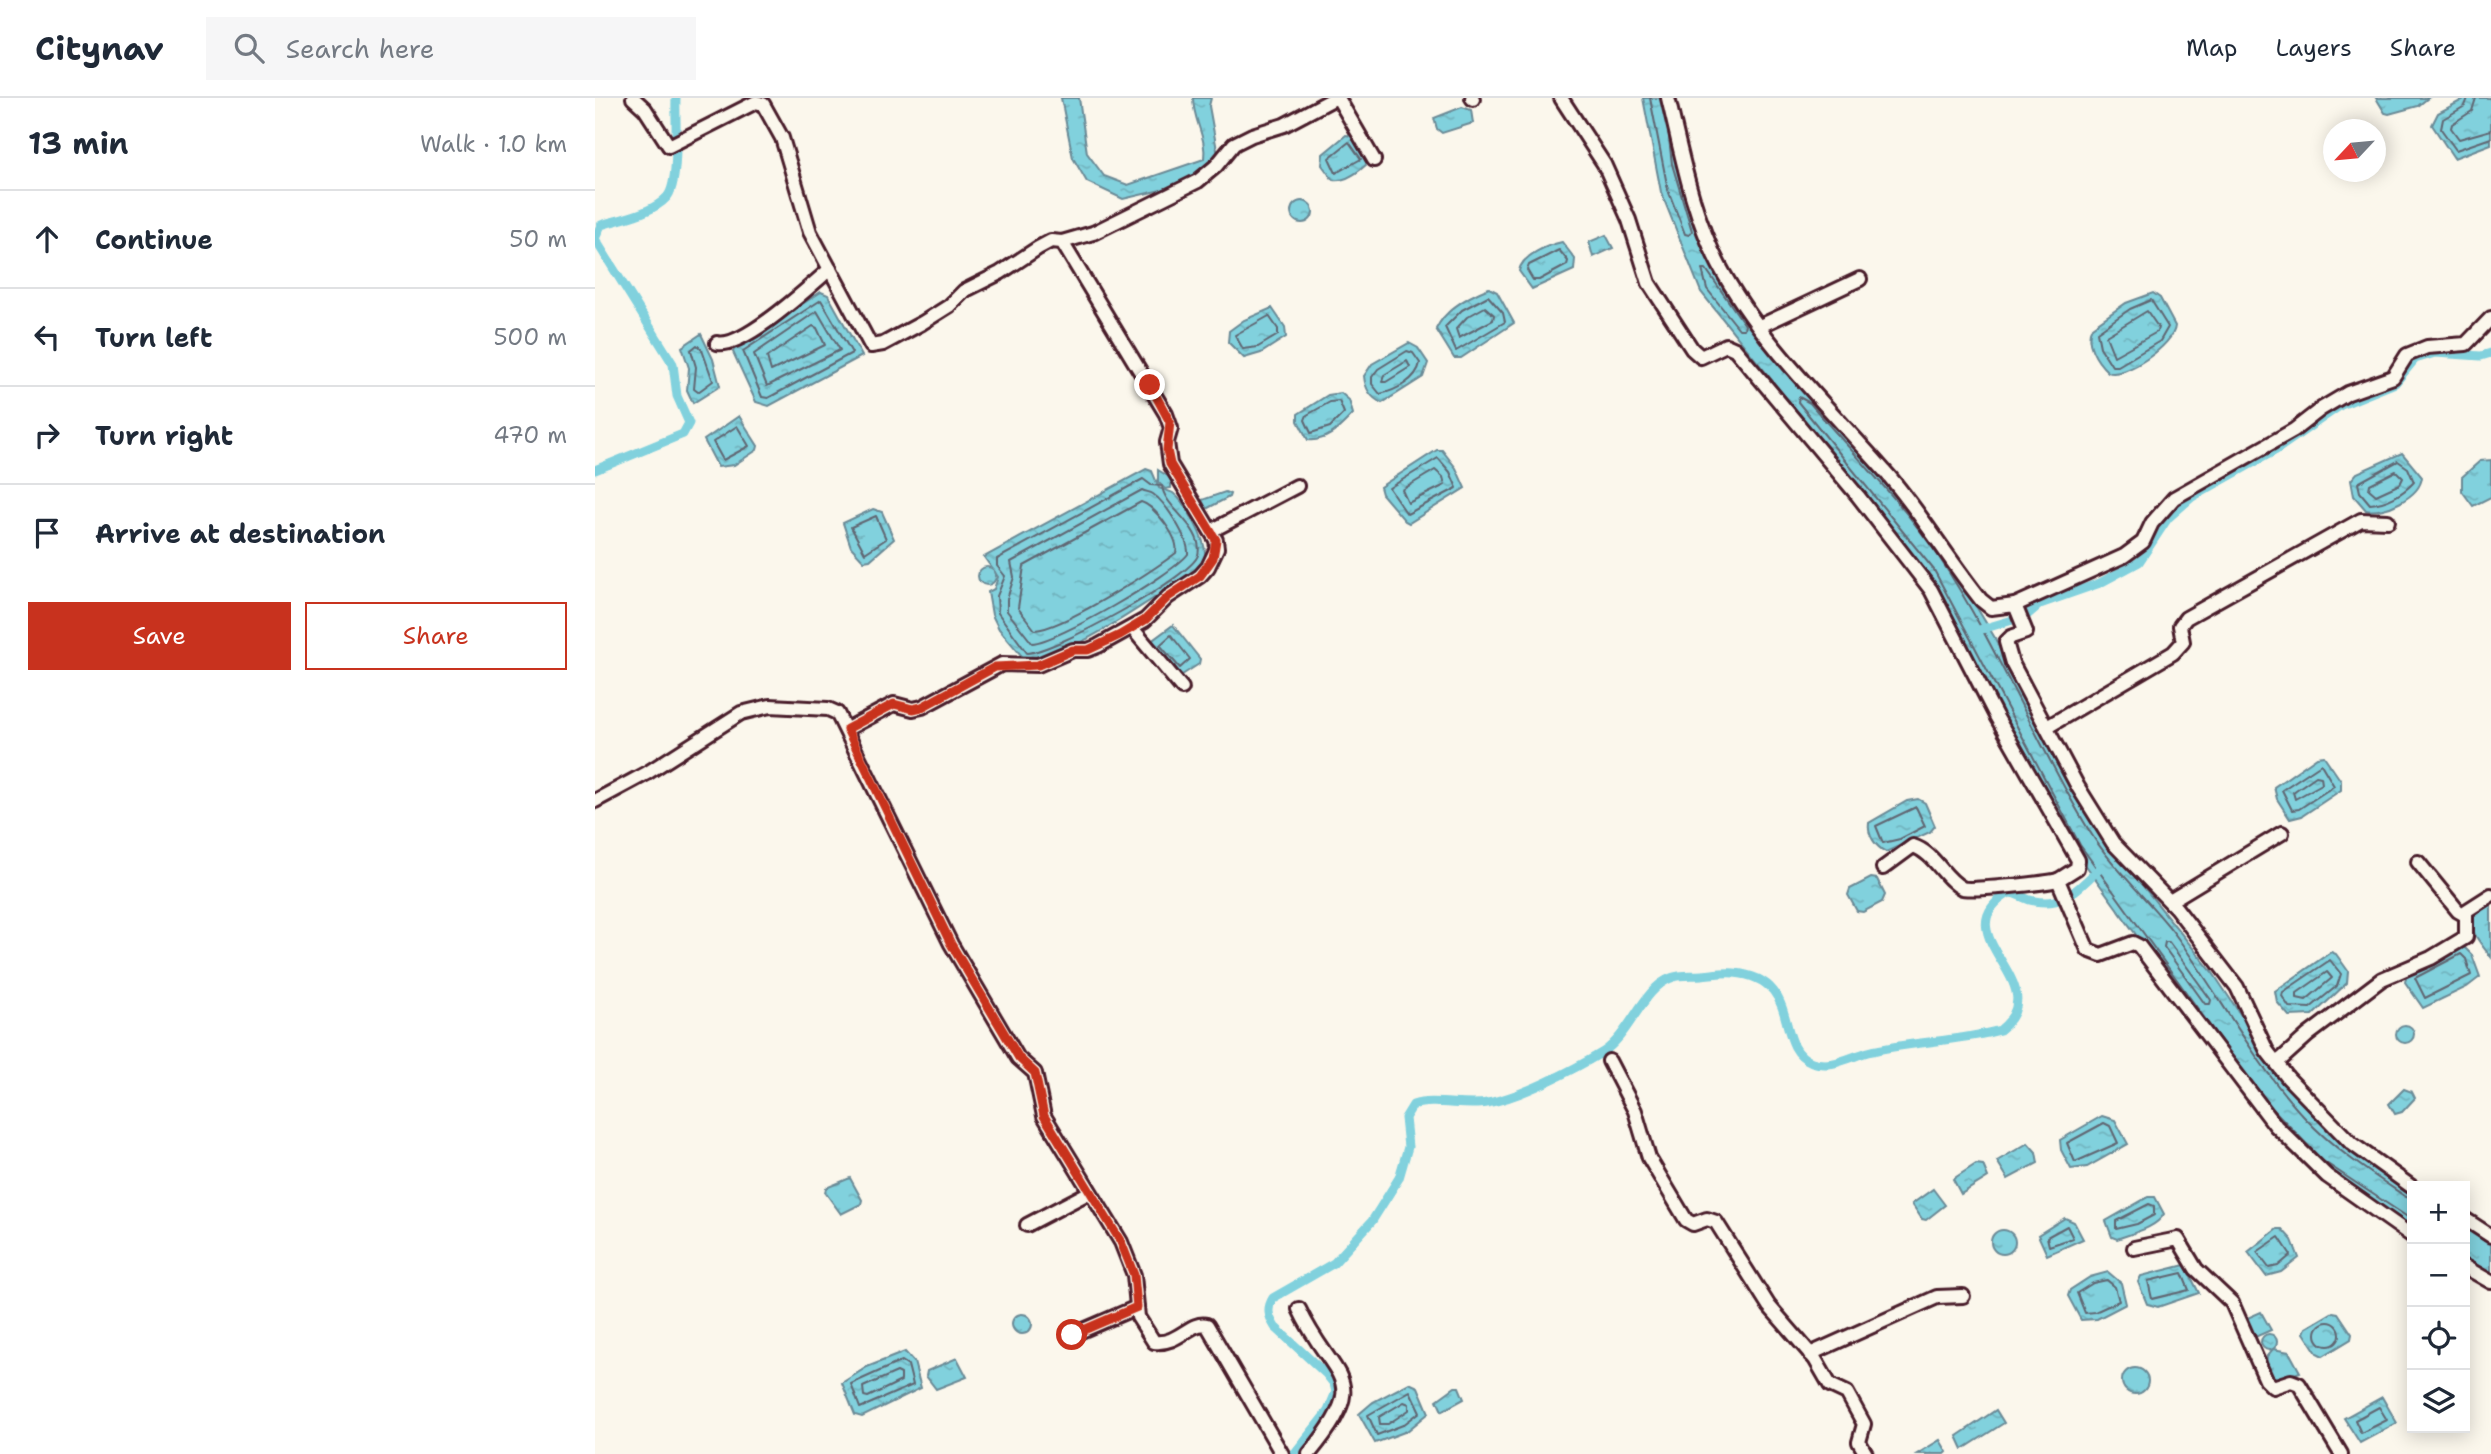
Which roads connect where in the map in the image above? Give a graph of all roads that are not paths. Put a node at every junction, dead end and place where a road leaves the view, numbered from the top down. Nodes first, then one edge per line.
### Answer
1 (633, 98) edge
2 (1337, 98) edge
3 (1561, 98) edge
4 (1668, 98) edge
5 (1374, 160) dead end
6 (1062, 242) junction
7 (830, 269) junction
8 (1860, 279) dead end
9 (2491, 318) edge
10 (1760, 326) junction
11 (717, 343) dead end
12 (1297, 486) dead end
13 (2388, 521) dead end
14 (1211, 531) junction
15 (2016, 607) junction
16 (1132, 628) junction
17 (1182, 688) dead end
18 (2047, 727) junction
19 (847, 729) junction
20 (595, 801) edge
21 (2282, 833) dead end
22 (2418, 862) dead end
23 (1883, 868) dead end
24 (2059, 883) junction
25 (2491, 895) edge
26 (2170, 901) junction
27 (2465, 915) junction
28 (1609, 1061) dead end
29 (2277, 1063) junction
30 (2407, 1183) edge
31 (1090, 1192) junction
32 (2470, 1222) edge
33 (1027, 1225) dead end
34 (2407, 1232) edge
35 (2491, 1236) edge
36 (2134, 1248) dead end
37 (2470, 1271) edge
38 (2491, 1282) edge
39 (1963, 1296) dead end
40 (1137, 1307) junction
41 (1299, 1309) dead end
42 (1072, 1335) dead end
43 (1810, 1354) junction
44 (1278, 1452) edge
45 (1309, 1454) edge
46 (1866, 1454) edge
47 (2341, 1454) edge

1 - 7 street
2 - 5 street
2 - 6 street
3 - 24 street
4 - 10 street
6 - 7 street
6 - 14 street
7 - 11 street
8 - 10 street
9 - 15 street
10 - 15 street
12 - 14 street
13 - 18 street
14 - 16 street
15 - 18 street
16 - 17 street
16 - 19 street
18 - 26 street
19 - 20 street
19 - 31 street
21 - 26 street
22 - 27 street
23 - 24 street
24 - 34 street
25 - 27 street
26 - 29 street
27 - 29 street
28 - 43 street
29 - 30 street
31 - 33 street
31 - 40 street
32 - 35 street
36 - 47 street
37 - 38 street
39 - 43 street
40 - 42 street
40 - 44 street
41 - 45 street
43 - 46 street

